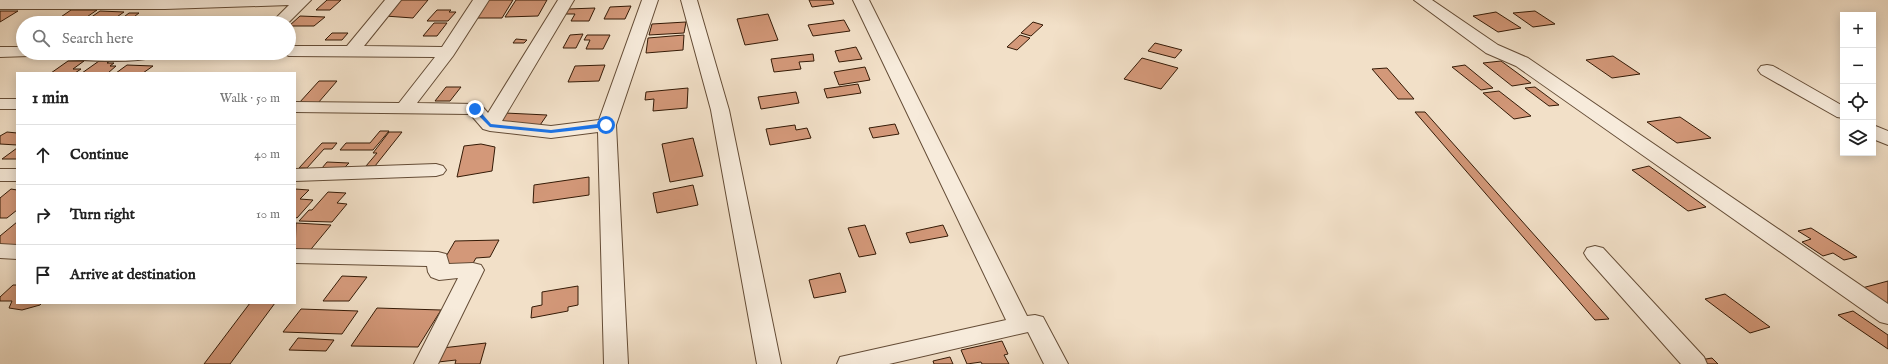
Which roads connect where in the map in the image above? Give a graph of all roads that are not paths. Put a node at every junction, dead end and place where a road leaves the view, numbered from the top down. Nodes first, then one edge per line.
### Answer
1 (303, 0) edge
2 (393, 0) edge
3 (481, 0) edge
4 (566, 0) edge
5 (650, 0) edge
6 (689, 0) edge
7 (861, 0) edge
8 (1422, 0) edge
9 (0, 4) edge
10 (286, 16) edge
11 (296, 51) edge
12 (0, 52) edge
13 (16, 52) edge
14 (352, 52) junction
15 (446, 52) junction
16 (1767, 70) dead end
17 (0, 104) edge
18 (16, 104) edge
19 (296, 107) edge
20 (403, 108) junction
21 (1840, 111) edge
22 (490, 125) junction
23 (606, 125) junction
24 (1876, 133) edge
25 (1888, 139) edge
26 (436, 170) dead end
27 (0, 175) edge
28 (16, 175) edge
29 (296, 175) edge
30 (0, 251) edge
31 (16, 252) edge
32 (1595, 253) dead end
33 (296, 256) edge
34 (1888, 316) edge
35 (1028, 324) junction
36 (426, 364) edge
37 (616, 364) edge
38 (769, 364) edge
39 (848, 364) edge
40 (1056, 364) edge
41 (1695, 364) edge

1 - 9 street
1 - 10 street
2 - 14 street
3 - 15 street
4 - 22 street
5 - 23 street
6 - 38 street
7 - 35 street
8 - 34 street
11 - 14 street
12 - 13 street
14 - 15 street
15 - 20 street
16 - 21 street
17 - 18 street
19 - 20 street
20 - 22 street
22 - 23 street
23 - 37 street
24 - 25 street
26 - 29 street
27 - 28 street
30 - 31 street
32 - 41 street
33 - 36 street
35 - 39 street
35 - 40 street

